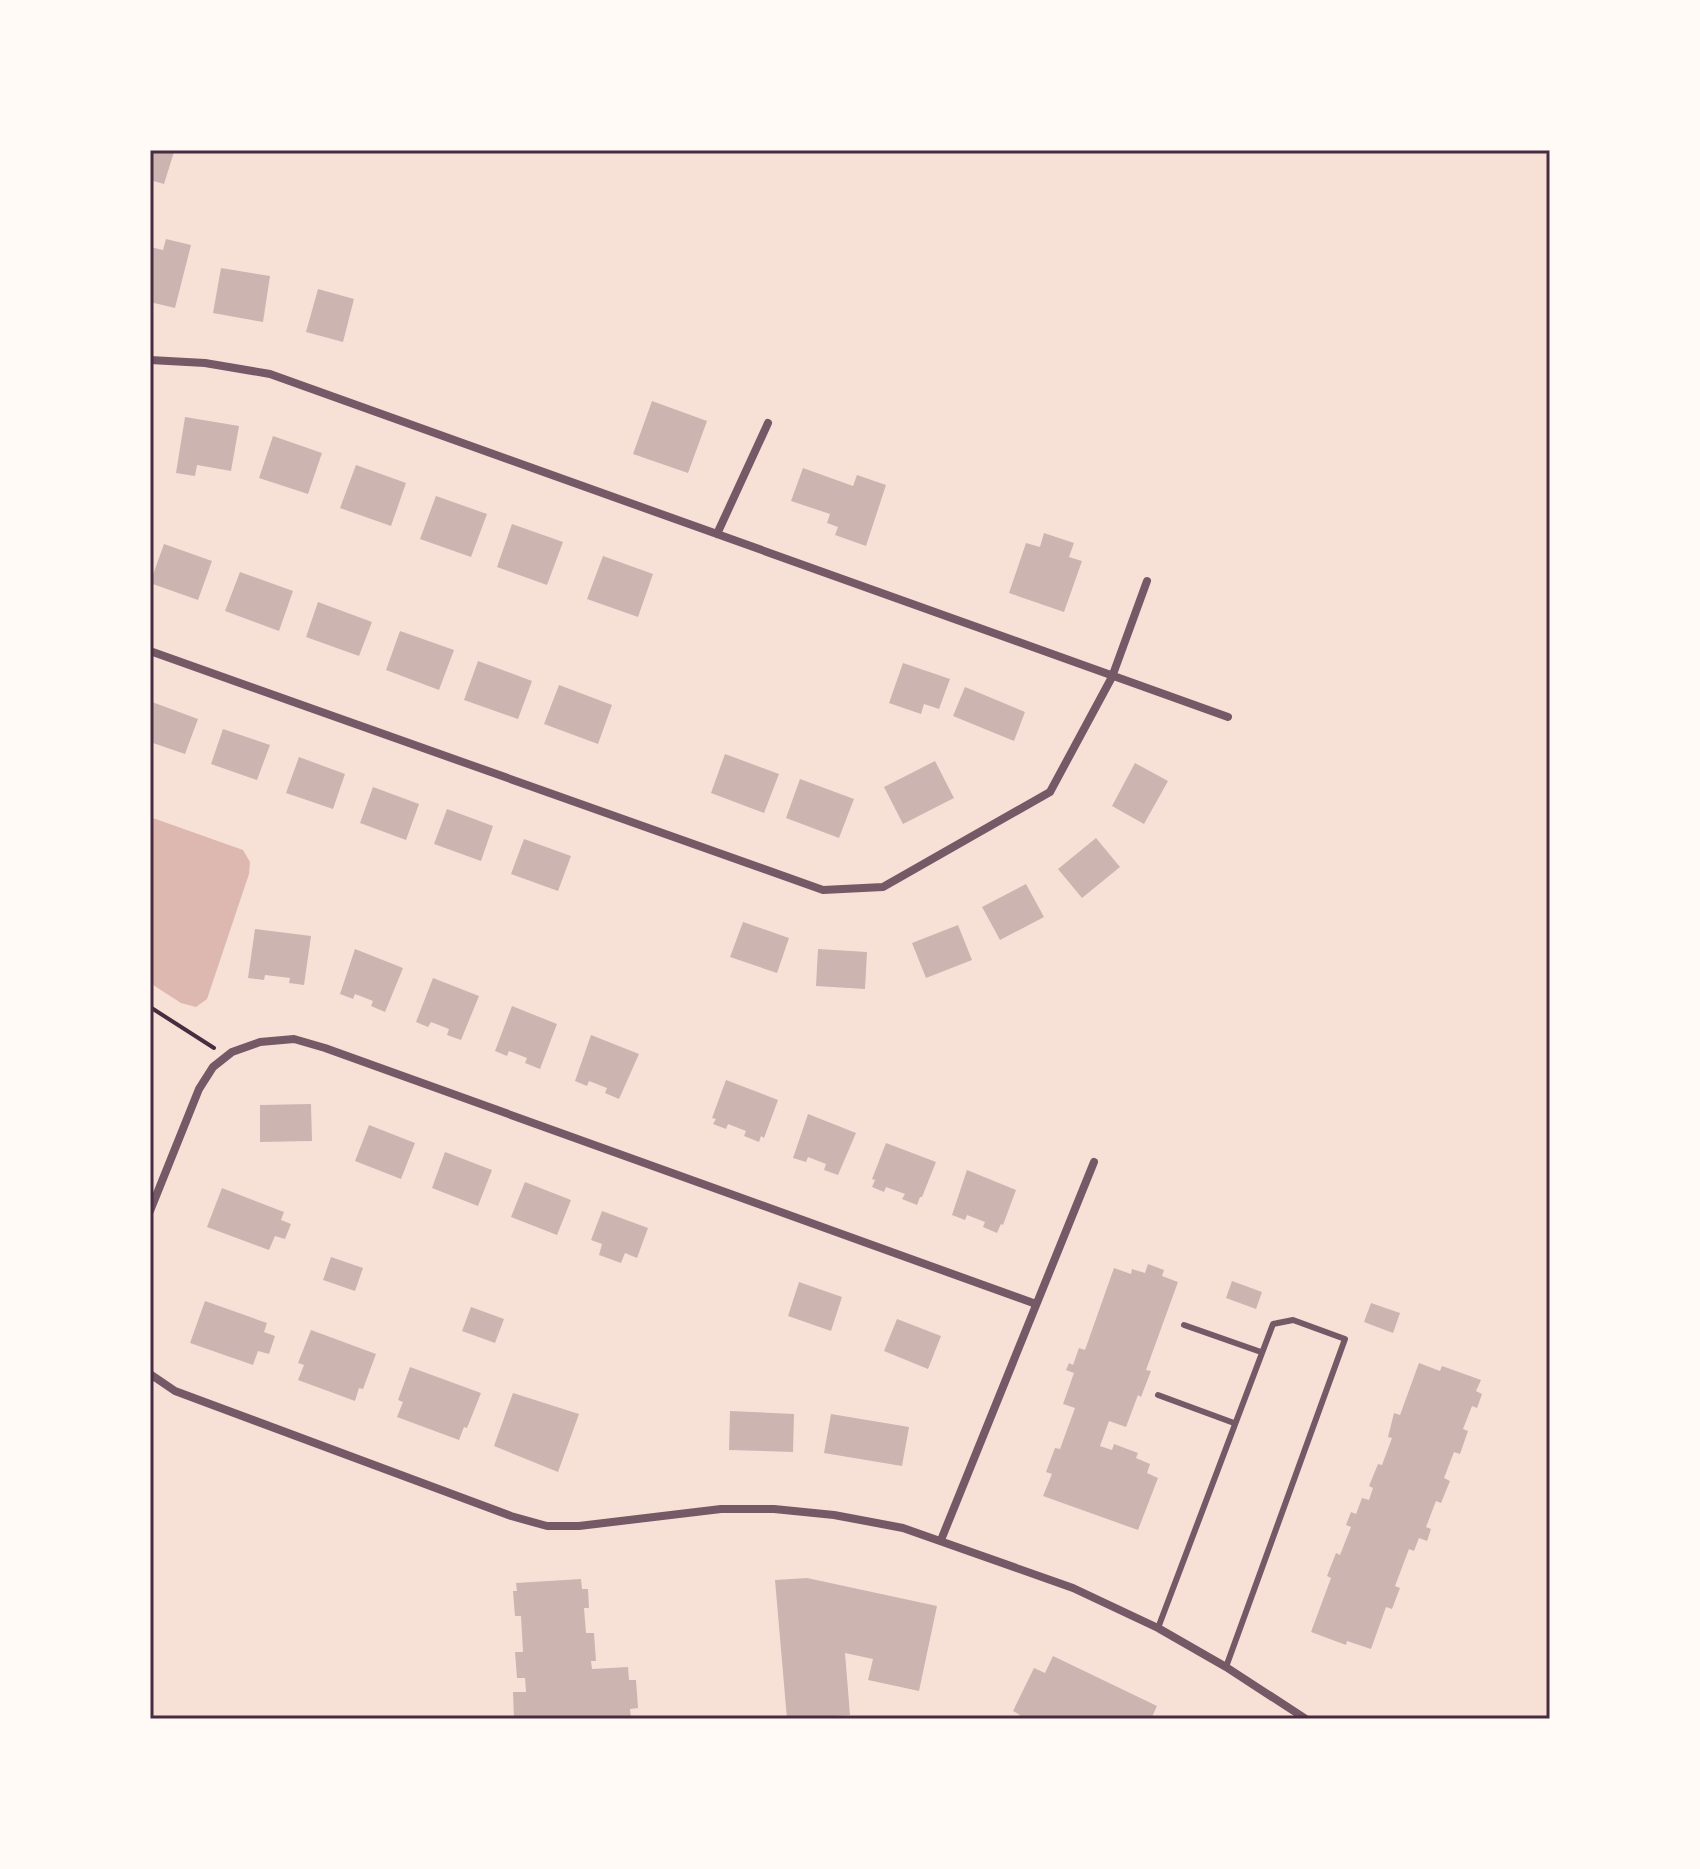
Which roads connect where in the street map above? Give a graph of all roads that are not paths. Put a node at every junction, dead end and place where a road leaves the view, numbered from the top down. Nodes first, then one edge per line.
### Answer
1 (150, 360) edge
2 (768, 423) dead end
3 (717, 534) junction
4 (1147, 581) dead end
5 (150, 651) edge
6 (1112, 677) junction
7 (1228, 717) dead end
8 (1094, 1162) dead end
9 (150, 1211) edge
10 (1036, 1304) junction
11 (1184, 1325) dead end
12 (1261, 1352) junction
13 (150, 1374) edge
14 (1158, 1395) dead end
15 (1234, 1423) junction
16 (941, 1540) junction
17 (1158, 1628) junction
18 (1226, 1667) junction
19 (1306, 1719) edge

1 - 3 street
2 - 3 street
3 - 6 street
4 - 6 street
5 - 6 street
6 - 7 street
8 - 10 street
9 - 10 street
10 - 16 street
11 - 12 lane
12 - 15 lane
12 - 18 lane
13 - 16 street
14 - 15 lane
15 - 17 lane
16 - 17 street
17 - 18 street
18 - 19 street

